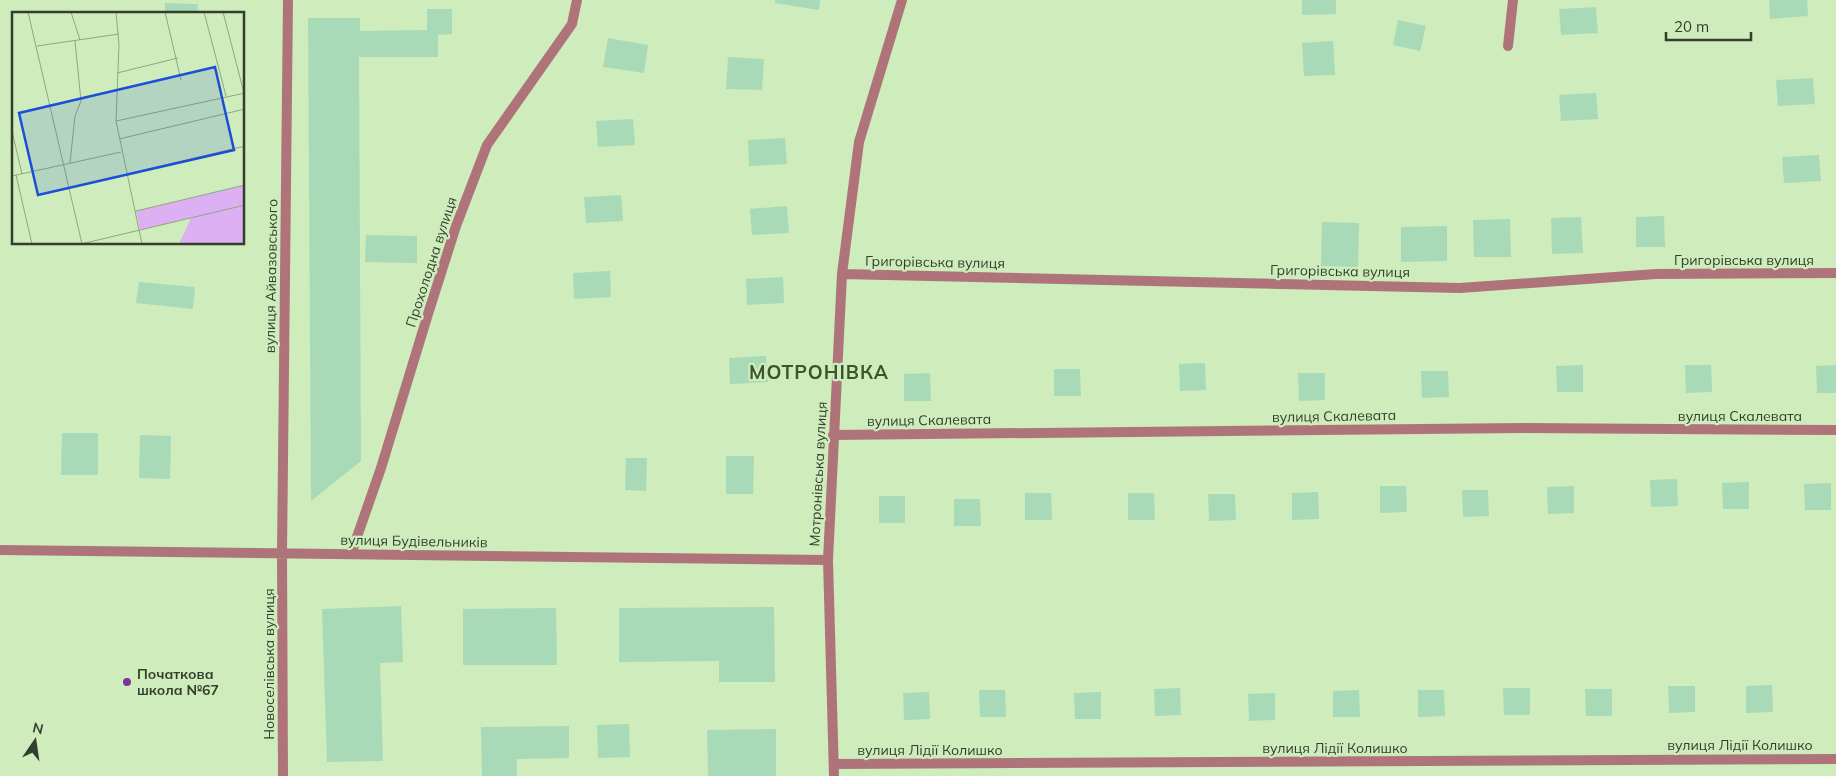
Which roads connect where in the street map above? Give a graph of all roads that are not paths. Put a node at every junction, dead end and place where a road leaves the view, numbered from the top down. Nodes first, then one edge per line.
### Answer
1 (288, 0) edge
2 (577, 0) edge
3 (902, 0) edge
4 (1513, 0) edge
5 (1508, 46) dead end
6 (1836, 273) edge
7 (842, 274) junction
8 (1836, 430) edge
9 (833, 435) junction
10 (0, 550) edge
11 (282, 553) junction
12 (351, 554) junction
13 (828, 560) junction
14 (1836, 758) edge
15 (834, 764) junction
16 (283, 776) edge
17 (834, 776) edge

1 - 11 street, вулиця Айвазовського
2 - 12 street, Прохолодна вулиця
3 - 7 street, Мотронівська вулиця
4 - 5 street
6 - 7 street, Григорівська вулиця
7 - 9 street, Мотронівська вулиця
8 - 9 street, вулиця Скалевата
9 - 13 street, Мотронівська вулиця
10 - 11 street, вулиця Будівельників
11 - 12 street, вулиця Будівельників
11 - 16 street, Новоселівська вулиця
12 - 13 street, вулиця Будівельників
13 - 15 street, Мотронівська вулиця
14 - 15 street, вулиця Лідії Колишко
15 - 17 street, Мотронівська вулиця

